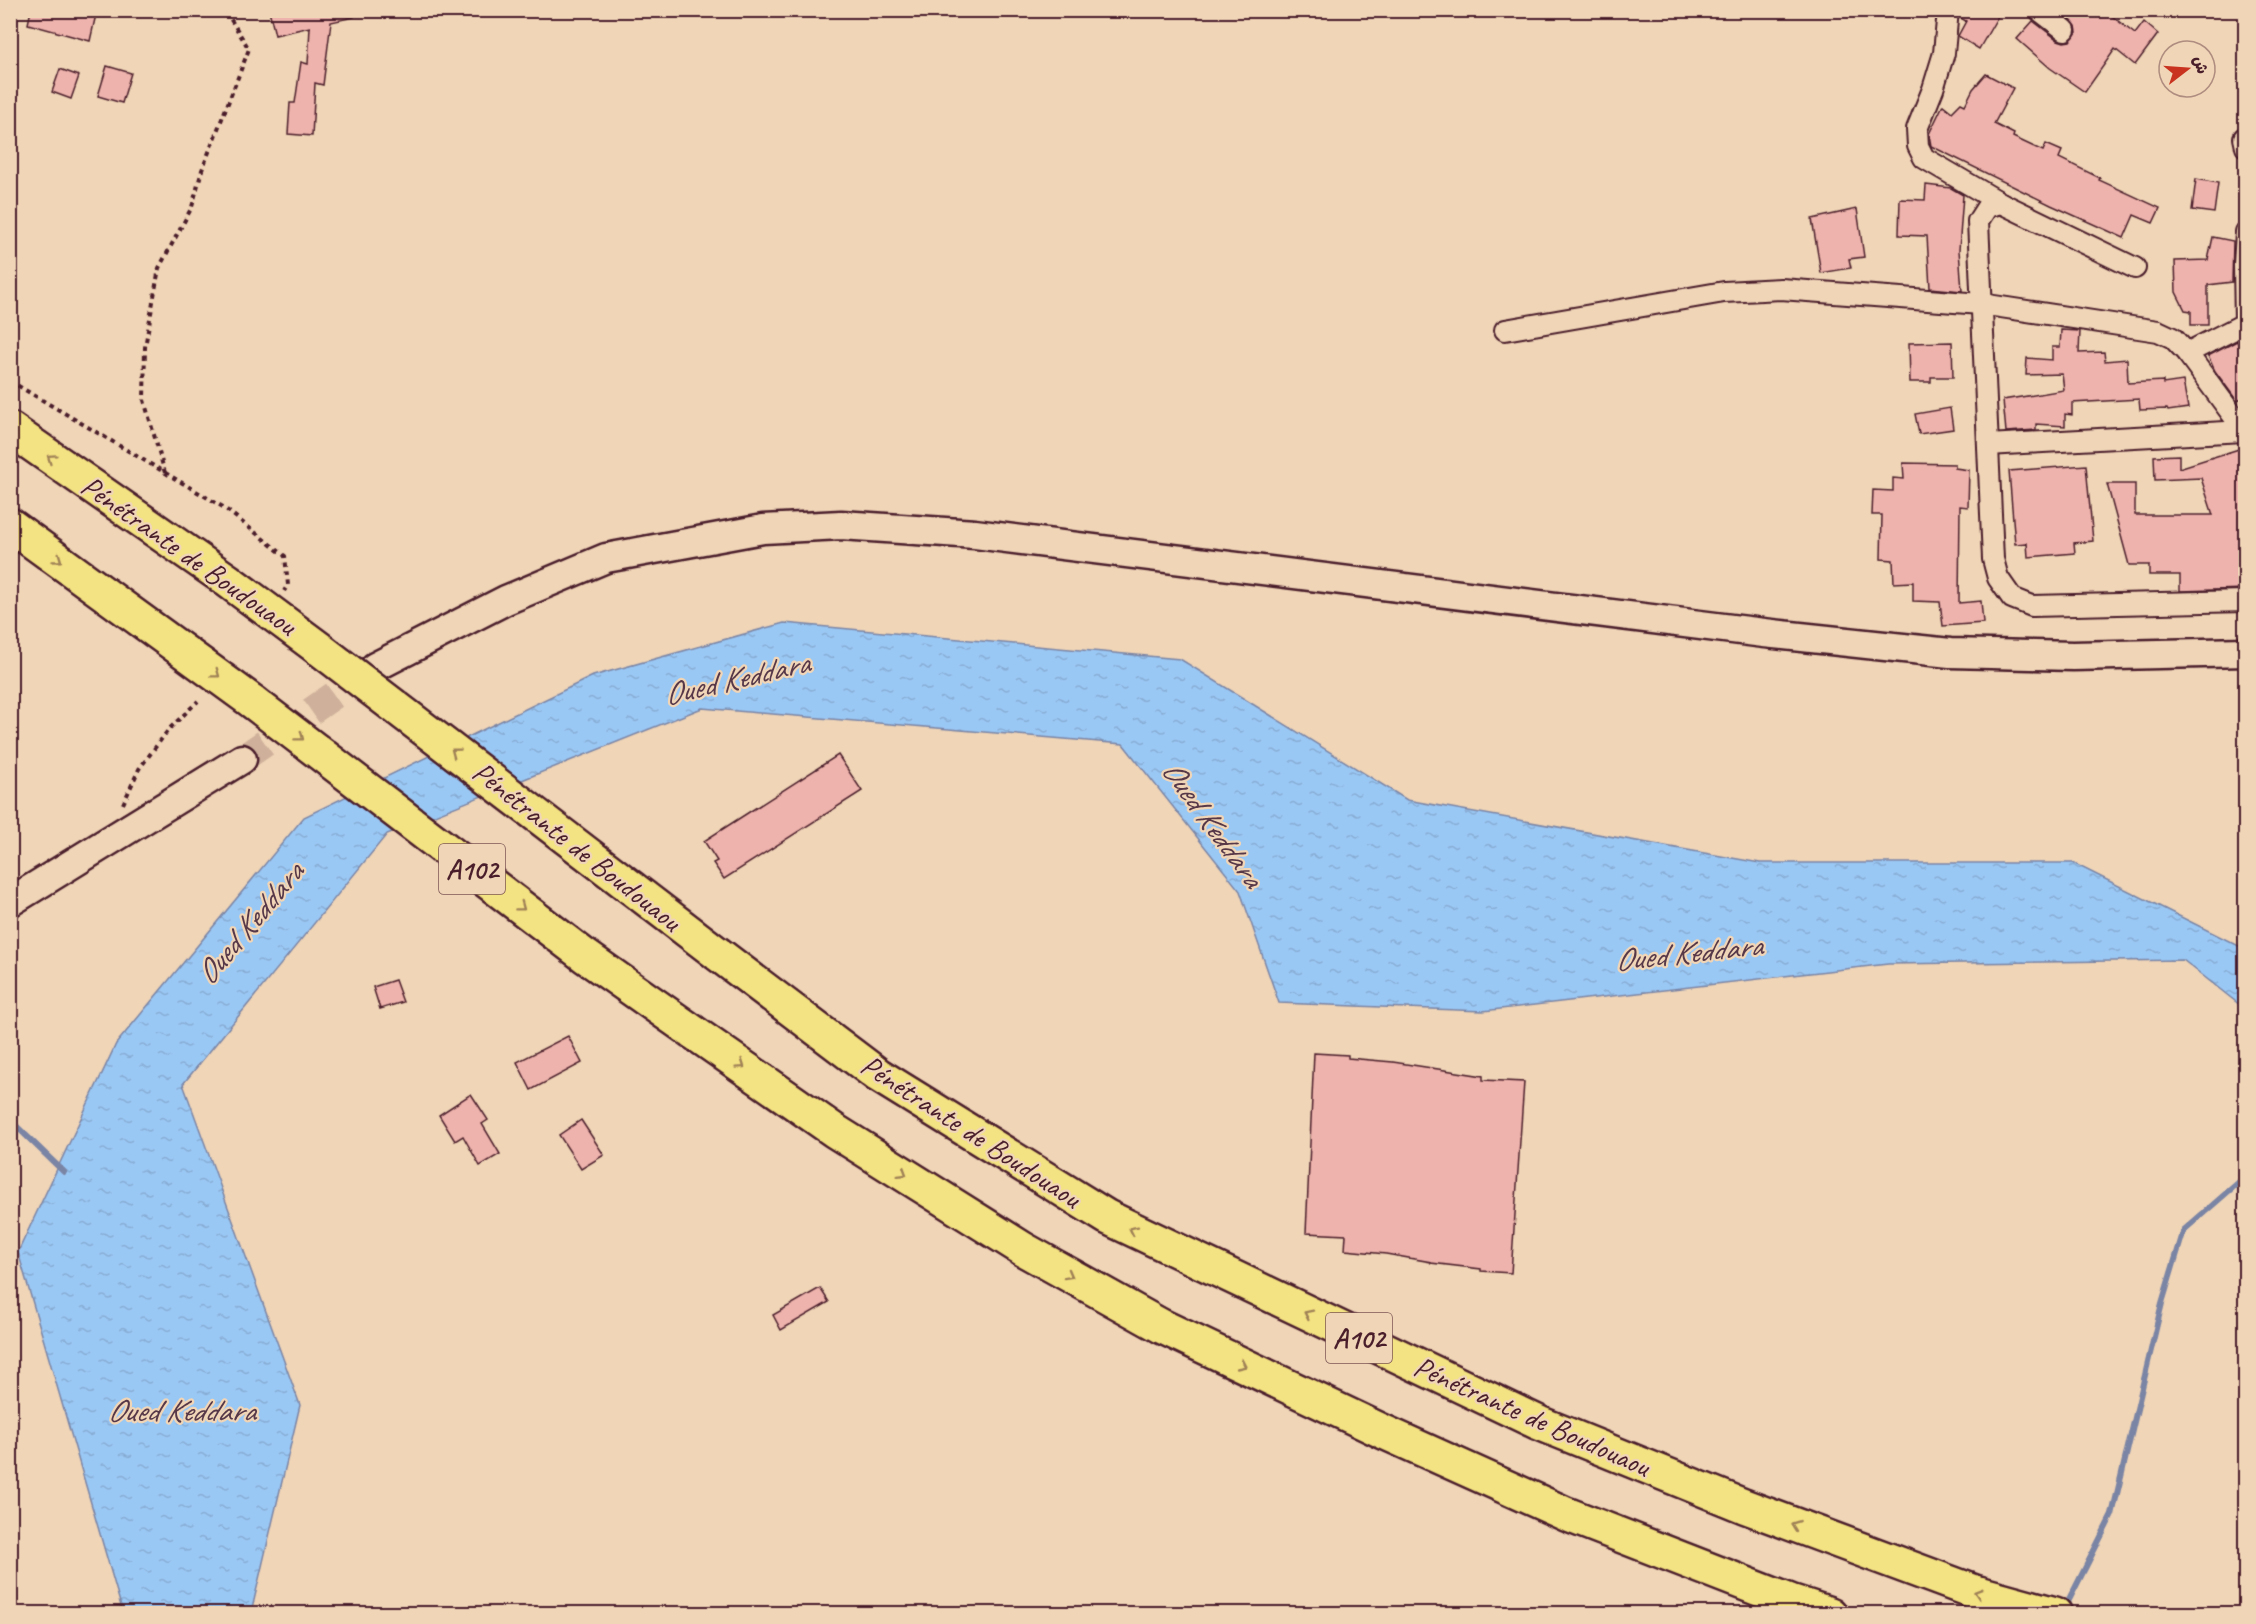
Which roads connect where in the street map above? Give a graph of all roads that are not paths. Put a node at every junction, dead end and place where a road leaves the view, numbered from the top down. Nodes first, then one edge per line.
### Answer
1 (1948, 10) edge
2 (2039, 10) edge
3 (2066, 30) dead end
4 (2001, 203) junction
5 (2246, 232) edge
6 (2135, 268) dead end
7 (1981, 304) junction
8 (2245, 324) edge
9 (1505, 330) dead end
10 (2187, 353) junction
11 (10, 429) edge
12 (2245, 432) edge
13 (1988, 445) junction
14 (10, 525) edge
15 (2246, 601) edge
16 (2246, 652) edge
17 (375, 667) tunnel mouth
18 (242, 759) tunnel mouth
19 (10, 902) edge
20 (1830, 1614) edge
21 (2055, 1614) edge

1 - 4 street
2 - 3 street
4 - 6 street
4 - 7 street
5 - 8 street
7 - 9 street
7 - 10 street
7 - 13 street
8 - 10 street
10 - 12 street
21 -> 11 highway, Pénétrante de Boudouaou / A102, bridge
12 - 13 street
13 - 15 street
14 -> 20 highway, A102, bridge
16 - 17 main road
18 - 19 main road

